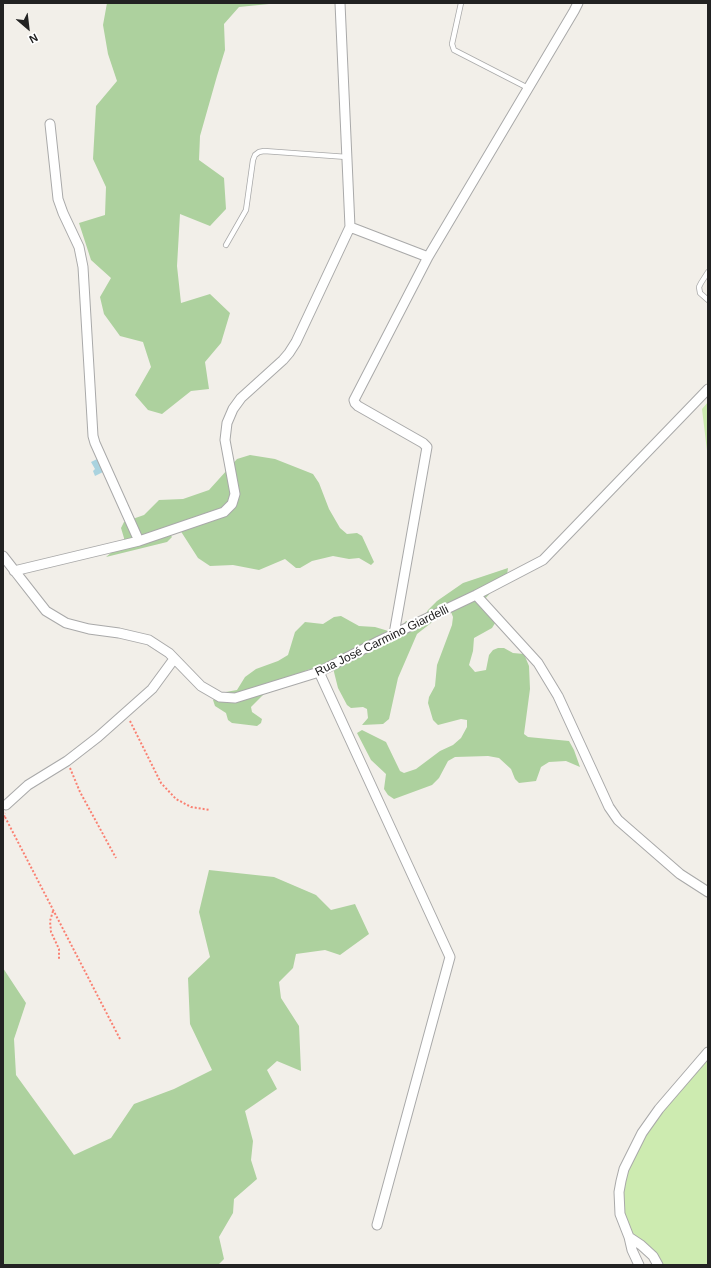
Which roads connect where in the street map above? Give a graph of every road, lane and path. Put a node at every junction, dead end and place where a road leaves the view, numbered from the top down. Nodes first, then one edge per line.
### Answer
1 (340, 3) edge
2 (460, 3) edge
3 (578, 3) edge
4 (528, 88) junction
5 (50, 124) dead end
6 (347, 158) junction
7 (350, 227) junction
8 (226, 245) dead end
9 (428, 257) junction
10 (708, 272) edge
11 (708, 300) edge
12 (708, 390) edge
13 (138, 541) junction
14 (3, 556) edge
15 (14, 571) junction
16 (476, 595) junction
17 (394, 634) junction
18 (174, 659) junction
19 (319, 672) junction
20 (125, 712) junction
21 (67, 760) junction
22 (6, 806) dead end
23 (210, 810) dead end
24 (5, 817) dead end
25 (116, 858) dead end
26 (708, 892) edge
27 (53, 910) junction
28 (60, 960) dead end
29 (120, 1039) dead end
30 (708, 1052) edge
31 (377, 1225) dead end
32 (629, 1237) junction
33 (639, 1265) edge
34 (658, 1265) edge

1 - 6 street
2 - 4 lane
3 - 4 street
4 - 9 street
5 - 13 street
6 - 7 street
6 - 8 lane
7 - 9 street
7 - 13 street
9 - 17 street
10 - 11 lane
12 - 16 street, Rua José Carmino Giardelli
13 - 15 street
14 - 15 street, Rua José Carmino Giardelli
15 - 18 street, Rua José Carmino Giardelli
16 - 17 street, Rua José Carmino Giardelli
16 - 26 street
17 - 19 street, Rua José Carmino Giardelli
18 - 19 street, Rua José Carmino Giardelli
18 - 20 street
19 - 31 street
20 - 21 street
20 - 23 path
21 - 22 street
21 - 25 path
24 - 27 path
27 - 28 path
27 - 29 path
30 - 32 street
32 - 33 street
32 - 34 street

